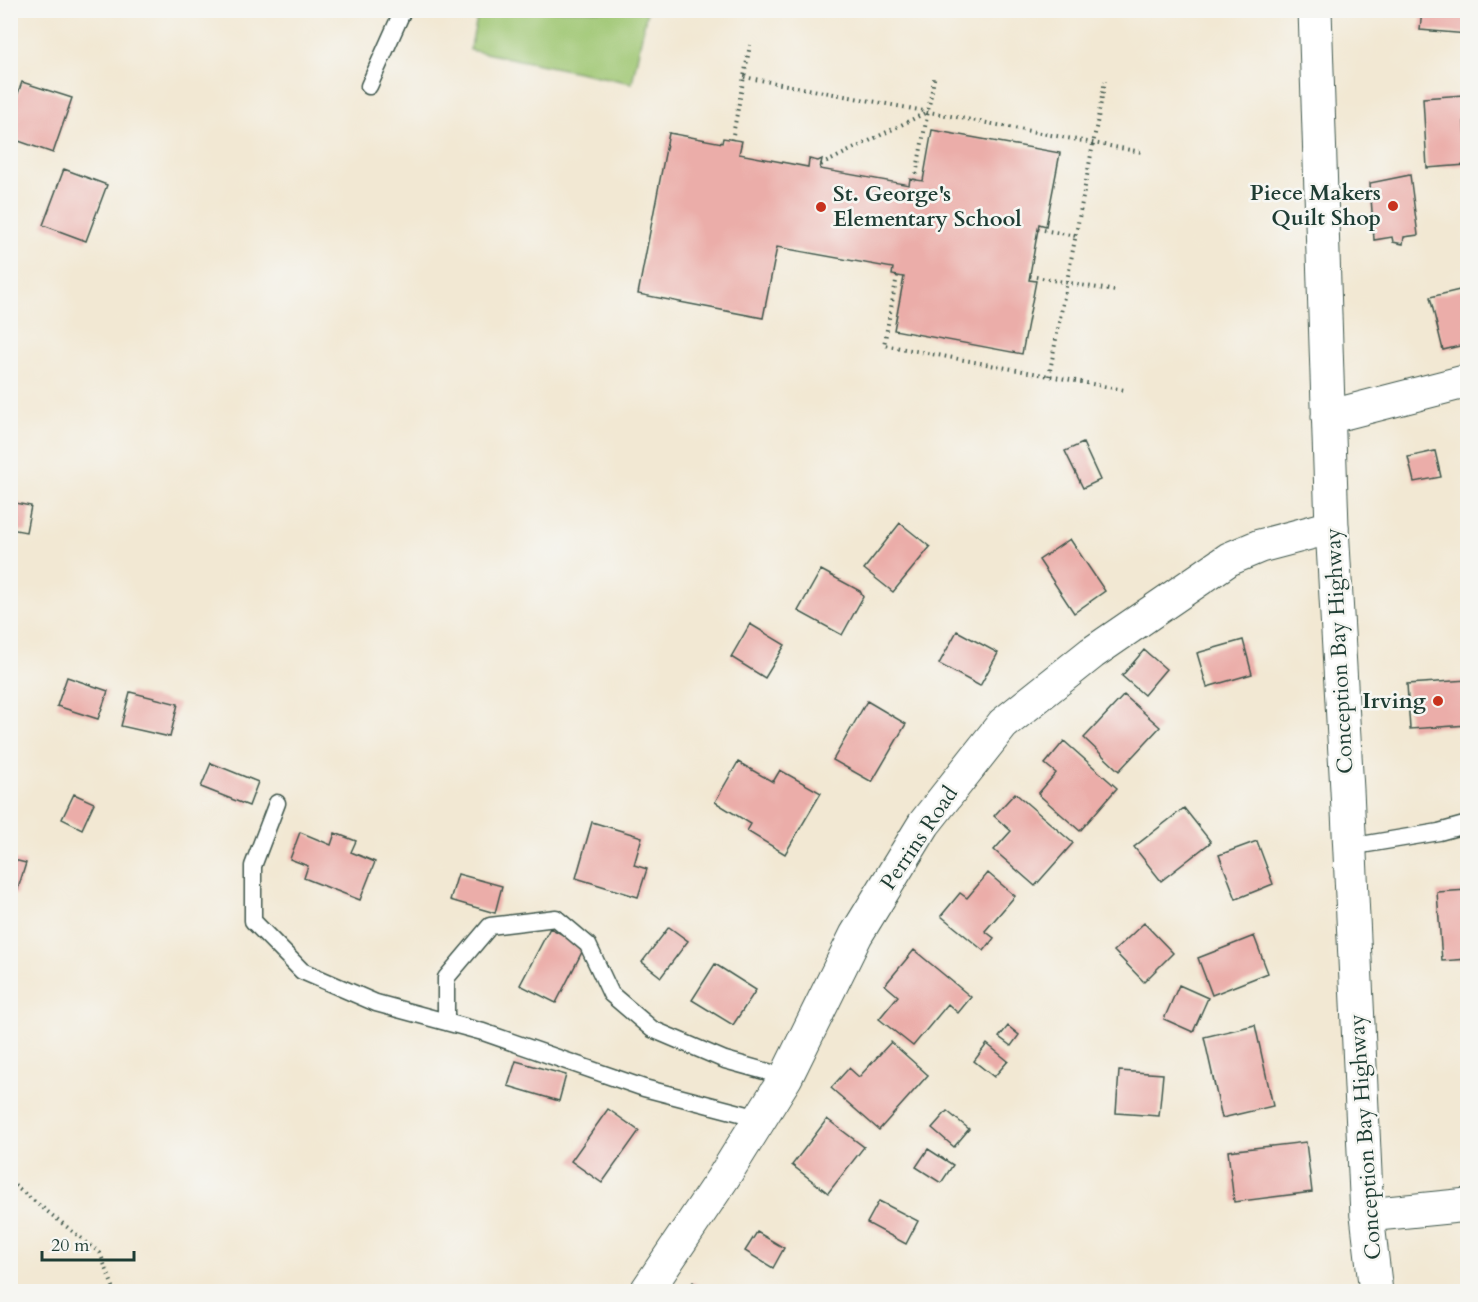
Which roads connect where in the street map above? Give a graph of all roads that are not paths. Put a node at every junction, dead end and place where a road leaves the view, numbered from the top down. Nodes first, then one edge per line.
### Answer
1 (403, 10) edge
2 (1314, 10) edge
3 (369, 86) dead end
4 (1467, 381) edge
5 (1328, 417) junction
6 (1332, 527) junction
7 (277, 803) dead end
8 (1467, 824) edge
9 (1349, 847) junction
10 (446, 1022) junction
11 (786, 1077) junction
12 (759, 1118) junction
13 (1467, 1205) edge
14 (1367, 1215) junction
15 (646, 1292) edge
16 (1376, 1292) edge

1 - 3 lane
2 - 5 street, Conception Bay Highway
4 - 5 street
5 - 6 street, Conception Bay Highway
6 - 9 street, Conception Bay Highway
6 - 11 street, Perrins Road
7 - 10 lane
8 - 9 lane
9 - 14 street, Conception Bay Highway
10 - 11 lane
10 - 12 lane
11 - 12 street, Perrins Road
12 - 15 street, Perrins Road
13 - 14 street
14 - 16 street, Conception Bay Highway

